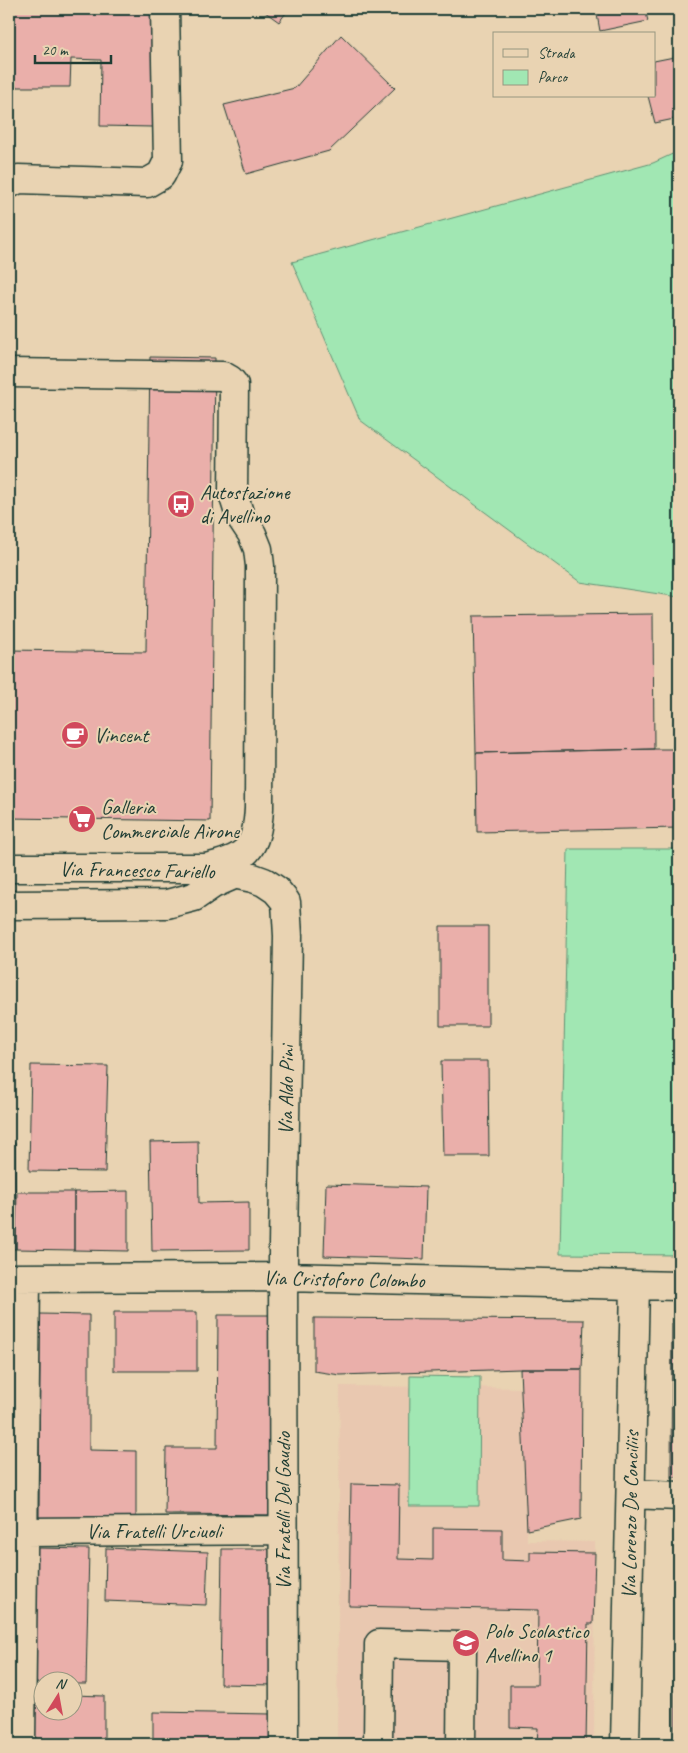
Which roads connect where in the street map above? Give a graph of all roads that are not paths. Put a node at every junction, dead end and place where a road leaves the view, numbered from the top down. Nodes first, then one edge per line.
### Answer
1 (165, 9) edge
2 (13, 182) edge
3 (9, 373) edge
4 (9, 868) edge
5 (204, 868) junction
6 (236, 874) junction
7 (286, 902) joint
8 (9, 904) edge
9 (283, 1277) junction
10 (17, 1278) edge
11 (636, 1285) junction
12 (679, 1286) edge
13 (631, 1494) junction
14 (679, 1496) edge
15 (283, 1530) junction
16 (24, 1532) junction
17 (21, 1744) edge
18 (284, 1744) edge
19 (378, 1744) edge
20 (460, 1744) edge
21 (625, 1744) edge

1 - 2 street
3 - 5 street
4 - 5 street, Via Francesco Fariello
5 - 6 street, Via Francesco Fariello
6 - 7 street, Via Francesco Fariello
6 - 8 street
7 - 9 street, Via Aldo Pini
9 - 10 street, Via Cristoforo Colombo
9 - 11 street, Via Cristoforo Colombo
9 - 15 street, Via Fratelli Del Gaudio
10 - 16 street
11 - 12 street, Via Cristoforo Colombo
11 - 13 street, Via Lorenzo De Conciliis
13 - 14 street
13 - 21 street, Via Lorenzo De Conciliis
15 - 16 street, Via Fratelli Urciuoli
15 - 18 street, Via Fratelli Del Gaudio
16 - 17 street
19 - 20 street

